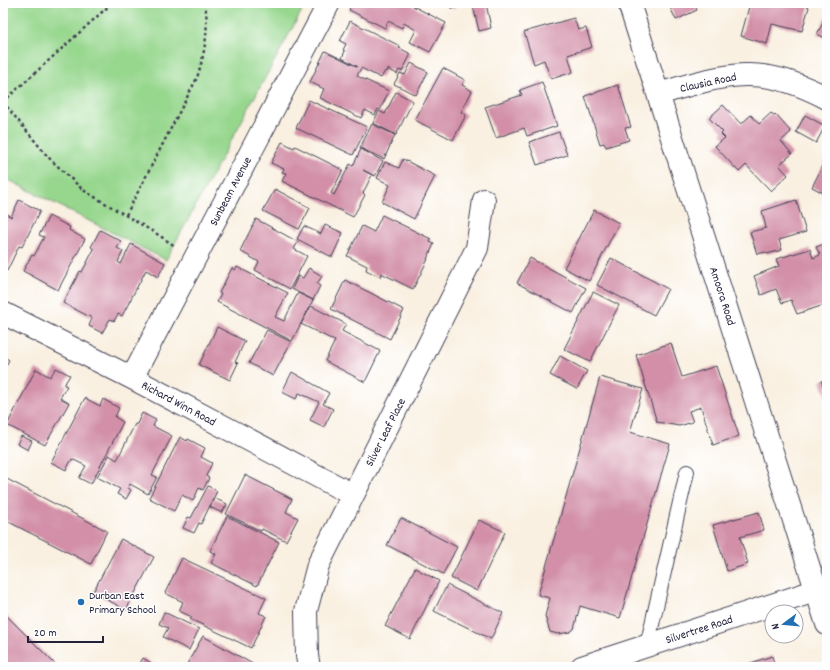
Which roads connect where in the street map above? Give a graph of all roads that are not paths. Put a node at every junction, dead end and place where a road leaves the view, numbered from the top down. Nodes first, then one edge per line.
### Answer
1 (329, 3) edge
2 (629, 3) edge
3 (658, 94) junction
4 (827, 98) edge
5 (484, 200) dead end
6 (3, 313) edge
7 (132, 378) junction
8 (687, 472) dead end
9 (353, 495) junction
10 (822, 588) edge
11 (827, 624) edge
12 (647, 646) junction
13 (309, 667) edge
14 (582, 667) edge

1 - 7 street, Sunbeam Avenue
2 - 3 street, Amoora Road
3 - 4 street, Clausia Road
3 - 10 street, Amoora Road
5 - 9 street, Silver Leaf Place
6 - 7 street, Richard Winn Road
7 - 9 street, Richard Winn Road
8 - 12 lane
9 - 13 street, Silver Leaf Place
10 - 11 street, Amoora Road
10 - 12 street, Silvertree Road
12 - 14 street, Silvertree Road

